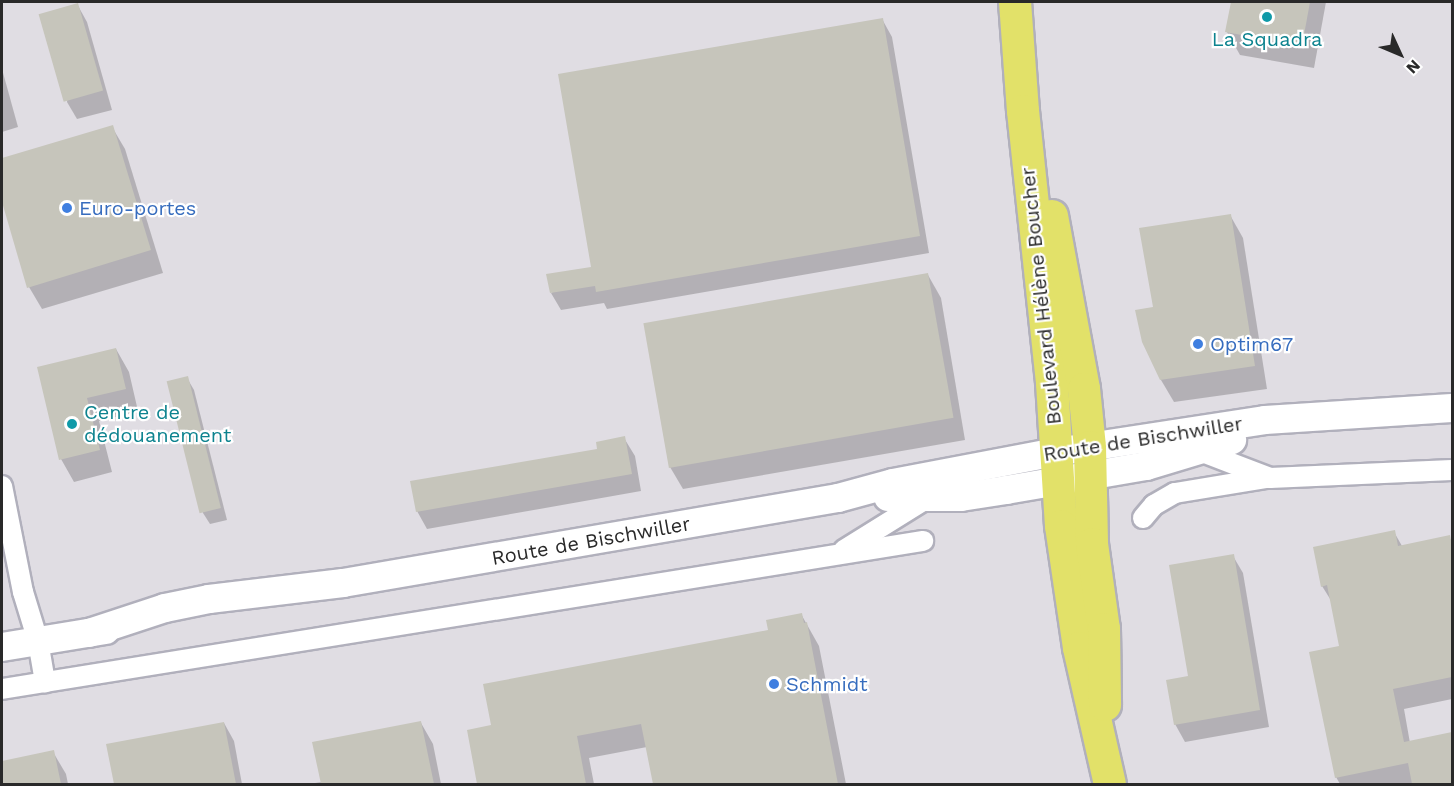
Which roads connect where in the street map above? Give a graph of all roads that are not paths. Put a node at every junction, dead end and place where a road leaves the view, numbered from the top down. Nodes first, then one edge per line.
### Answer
1 (1015, 2) edge
2 (1023, 111) junction
3 (1452, 408) edge
4 (1452, 422) edge
5 (1197, 450) junction
6 (1091, 461) junction
7 (1057, 466) junction
8 (1452, 470) edge
9 (1270, 478) junction
10 (2, 486) edge
11 (931, 497) junction
12 (838, 498) junction
13 (1143, 518) dead end
14 (923, 541) dead end
15 (839, 553) junction
16 (38, 641) junction
17 (2, 647) edge
18 (45, 682) junction
19 (2, 689) edge
20 (1109, 782) edge

1 - 2 main road, Boulevard Hélène Boucher
2 - 6 main road, Boulevard Hélène Boucher
2 - 7 main road, Boulevard Hélène Boucher
3 - 6 street, Route de Bischwiller
4 - 5 street, Route de Bischwiller
5 - 6 street, Route de Bischwiller
5 - 9 street
6 - 7 street, Route de Bischwiller
6 - 20 main road, Boulevard Hélène Boucher
7 - 11 street, Route de Bischwiller
7 - 12 street, Route de Bischwiller
7 - 20 main road, Boulevard Hélène Boucher
8 - 9 street
9 - 13 street
10 - 16 street
11 - 12 street, Route de Bischwiller
11 - 15 street
12 - 16 street, Route de Bischwiller
14 - 15 street
15 - 18 street
16 - 17 street, Route de Bischwiller
16 - 18 street
18 - 19 street

